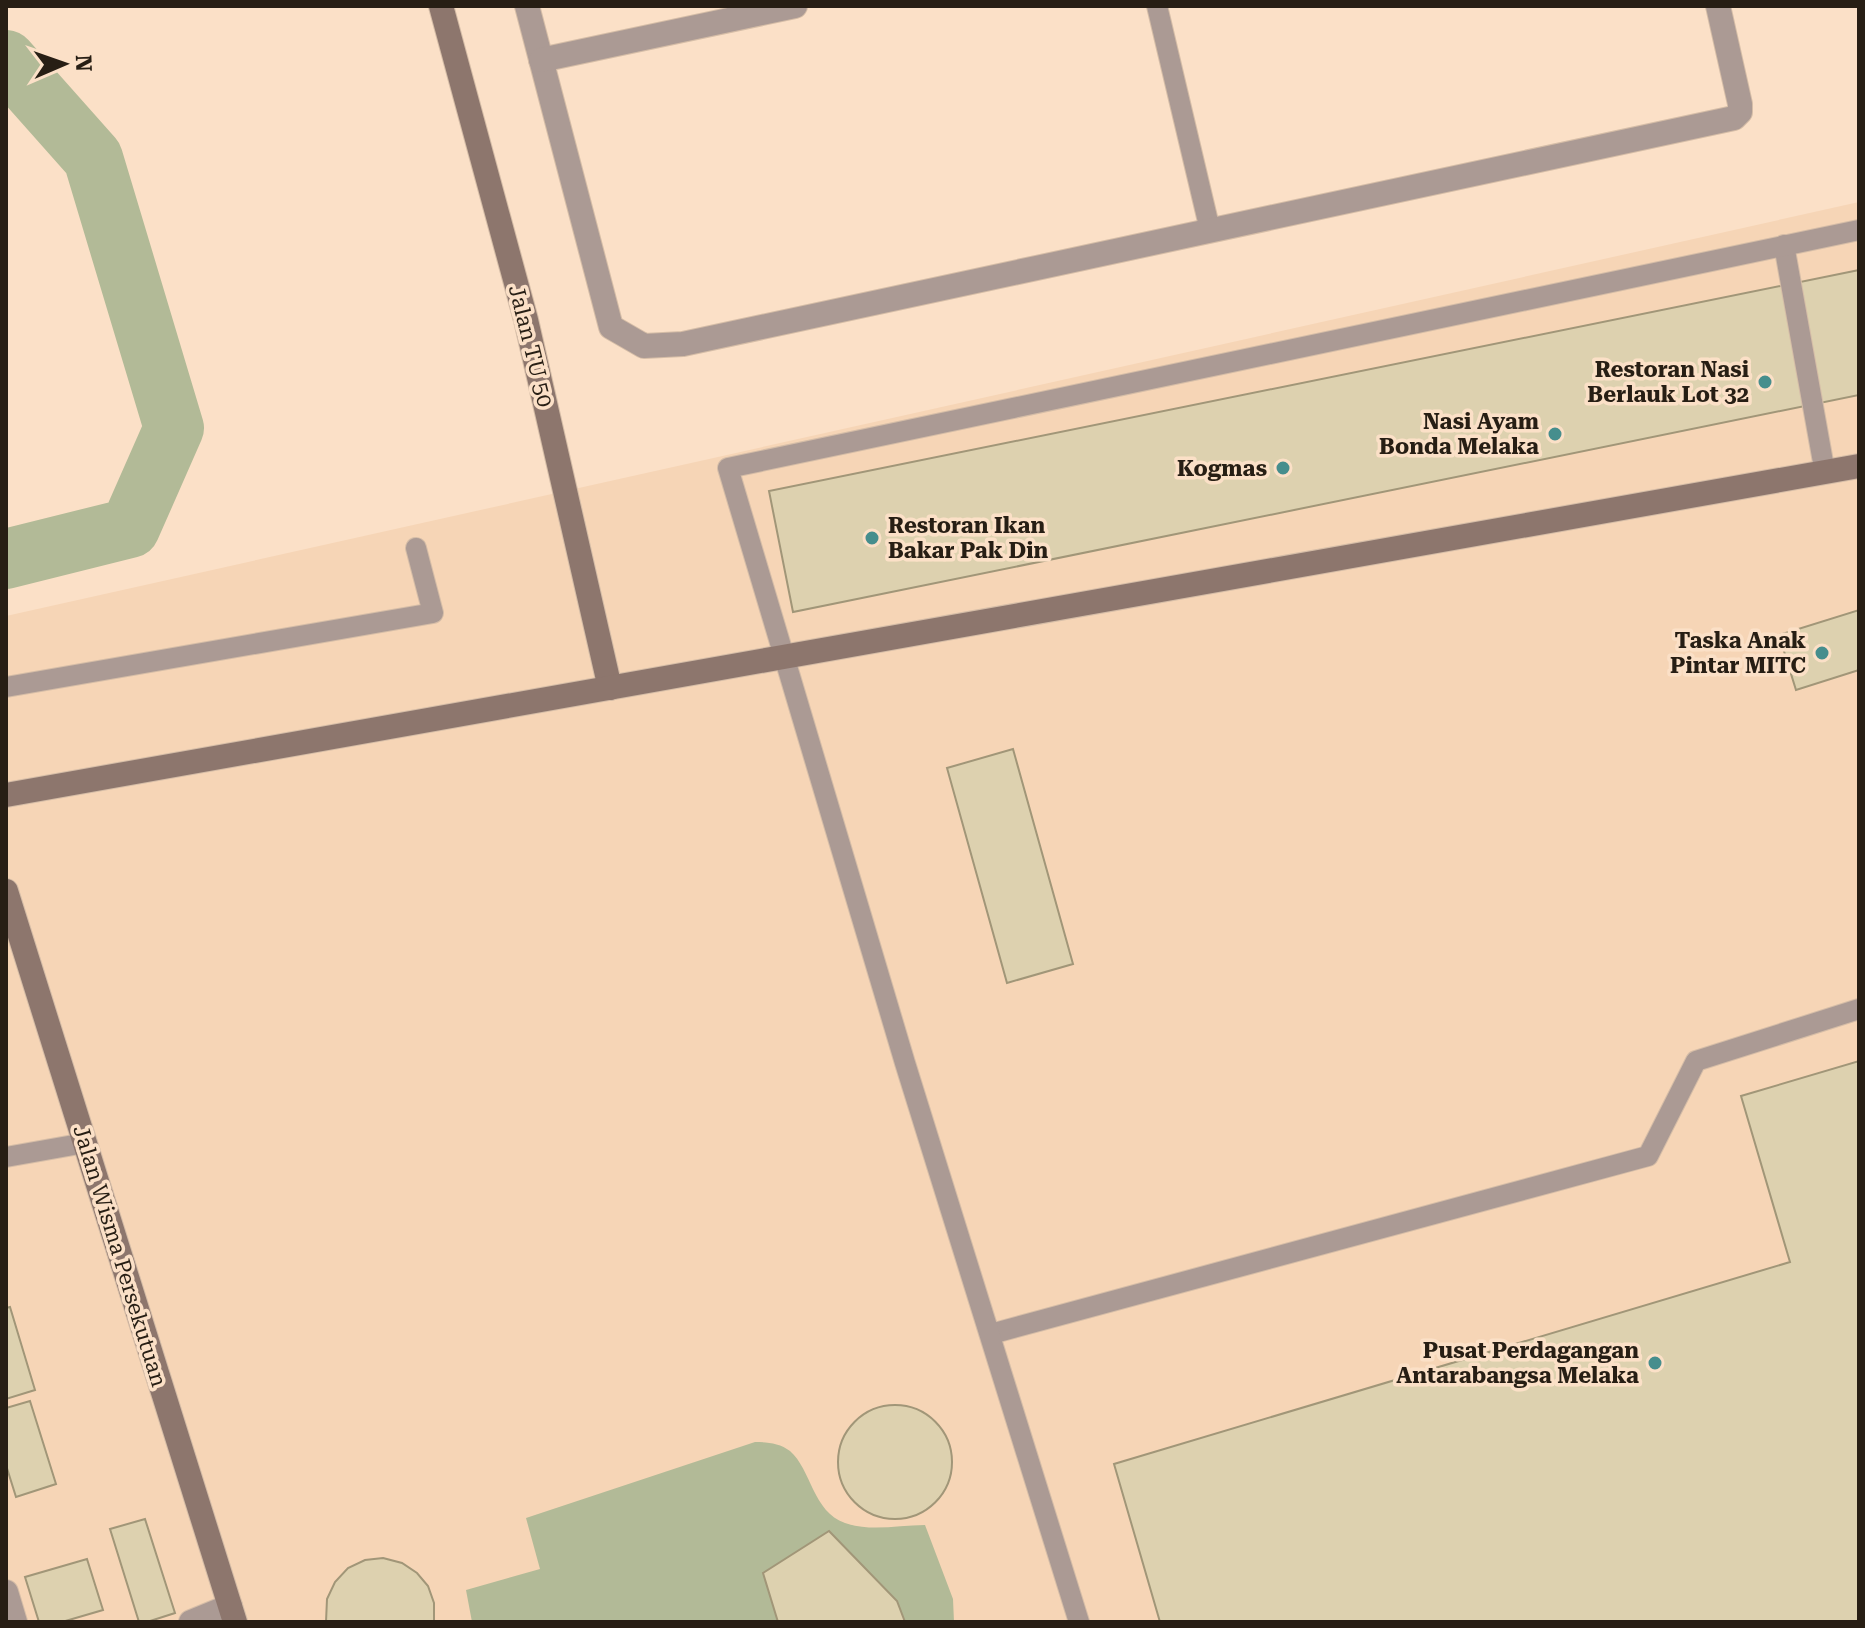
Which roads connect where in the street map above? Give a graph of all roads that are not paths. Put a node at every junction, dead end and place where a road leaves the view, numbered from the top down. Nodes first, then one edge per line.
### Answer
1 (441, 6) edge
2 (527, 6) edge
3 (795, 6) edge
4 (1157, 6) edge
5 (1718, 6) edge
6 (541, 60) junction
7 (1210, 230) junction
8 (1859, 230) edge
9 (1784, 245) junction
10 (1859, 466) edge
11 (1825, 473) junction
12 (416, 548) dead end
13 (785, 657) junction
14 (6, 687) edge
15 (610, 688) junction
16 (6, 795) edge
17 (6, 891) edge
18 (1859, 1009) edge
19 (85, 1143) junction
20 (6, 1157) edge
21 (991, 1334) junction
22 (6, 1592) edge
23 (232, 1614) edge
24 (15, 1622) edge
25 (191, 1622) edge
26 (1079, 1622) edge

1 - 15 street, Jalan TU 50
2 - 6 street
3 - 6 street
4 - 7 lane
5 - 7 street
6 - 7 street
8 - 9 lane
9 - 11 lane
9 - 13 lane
10 - 11 street
11 - 13 street
12 - 14 lane
13 - 15 street
13 - 21 lane
15 - 16 street
17 - 19 street, Jalan Wisma Persekutuan
18 - 21 lane
19 - 20 lane
19 - 23 street, Jalan Wisma Persekutuan
21 - 26 lane
22 - 24 street
23 - 25 street

